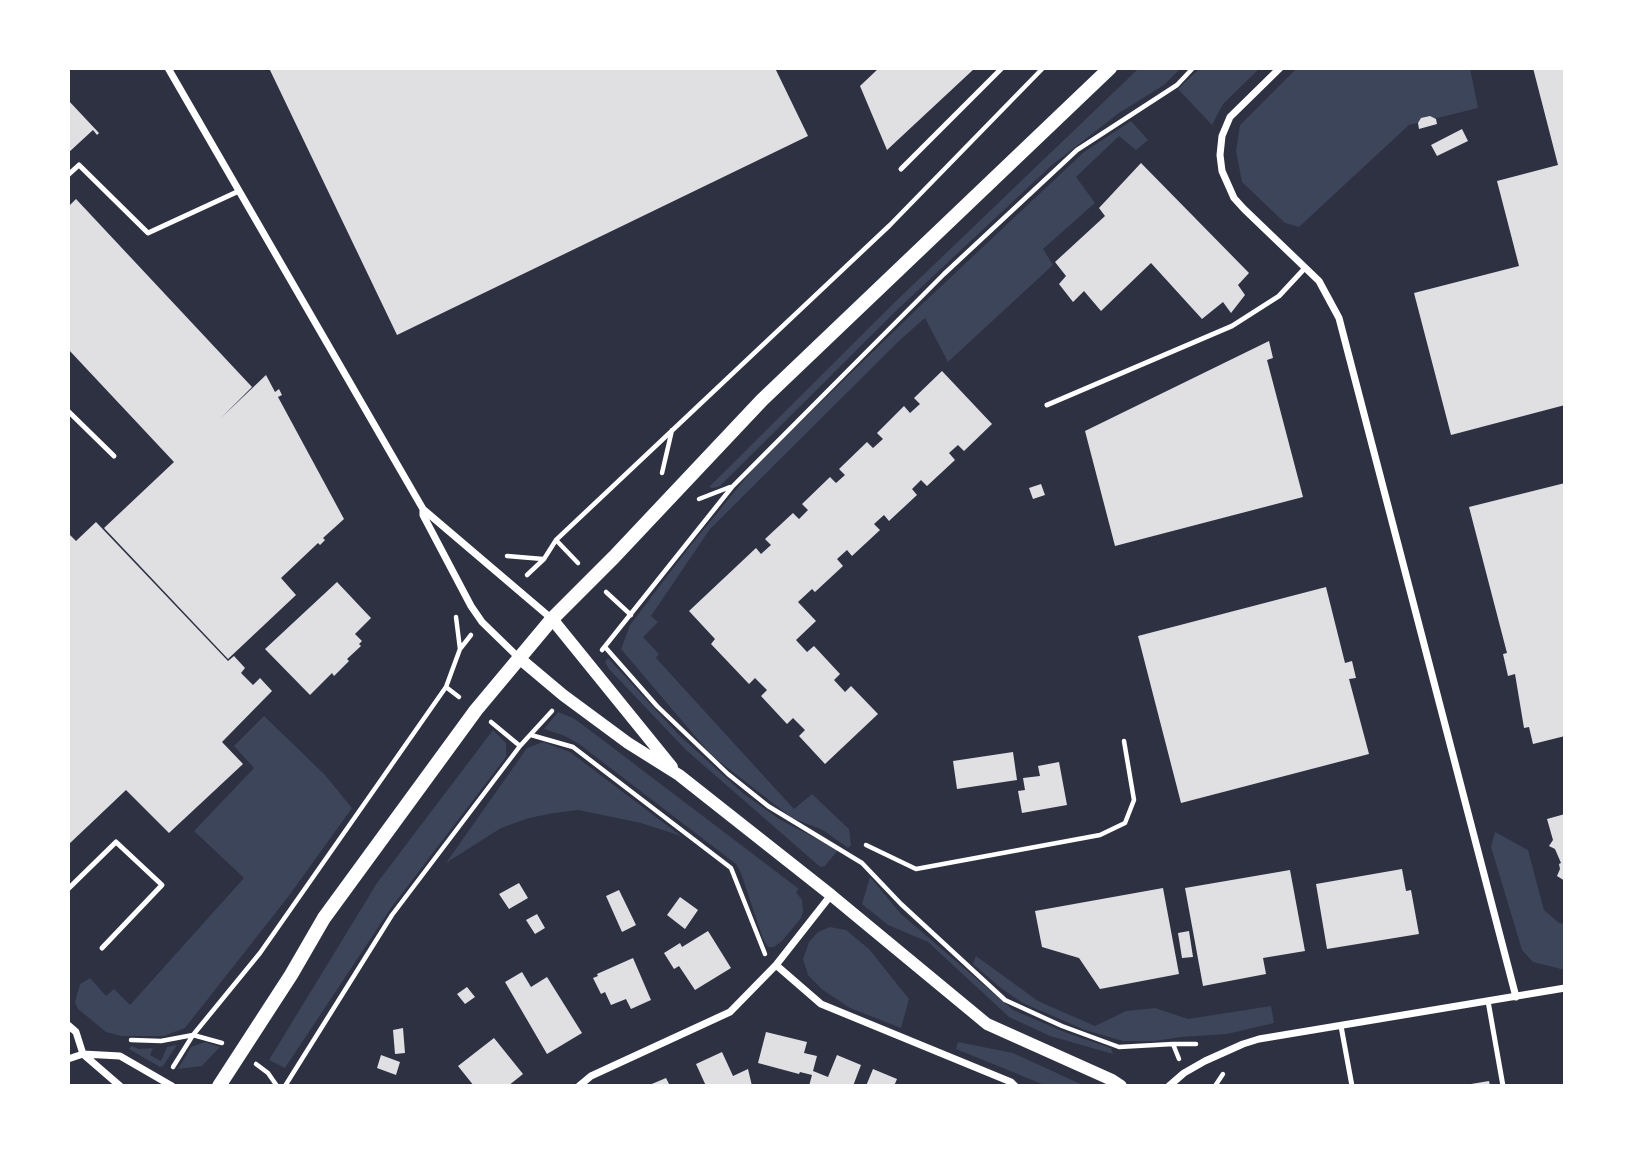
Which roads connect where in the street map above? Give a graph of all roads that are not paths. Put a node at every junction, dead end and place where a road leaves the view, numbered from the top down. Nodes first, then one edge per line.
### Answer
1 (168, 68) edge
2 (1002, 68) edge
3 (1110, 68) edge
4 (1280, 68) edge
5 (901, 169) dead end
6 (68, 176) edge
7 (239, 191) junction
8 (1306, 268) junction
9 (1047, 405) dead end
10 (68, 411) edge
11 (114, 456) dead end
12 (423, 509) junction
13 (552, 619) junction
14 (519, 658) junction
15 (679, 775) junction
16 (68, 890) edge
17 (831, 895) junction
18 (102, 947) dead end
19 (776, 965) junction
20 (1565, 988) edge
21 (1516, 997) junction
22 (1488, 1001) junction
23 (68, 1025) edge
24 (1341, 1026) junction
25 (82, 1054) junction
26 (68, 1059) edge
27 (120, 1086) edge
28 (172, 1086) edge
29 (219, 1086) edge
30 (579, 1086) edge
31 (1015, 1086) edge
32 (1121, 1086) edge
33 (1169, 1086) edge
34 (1352, 1086) edge
35 (1503, 1086) edge

1 - 7 street
2 - 5 lane
3 - 13 main road
4 - 8 street
6 - 7 lane
7 - 12 street
8 - 9 lane
8 - 21 street
10 - 11 lane
12 - 13 street
12 - 14 street
13 - 14 main road
13 - 15 street
14 - 15 street
14 - 29 main road
15 - 17 street
16 - 18 lane
17 - 19 street
17 - 32 street
19 - 30 street
19 - 31 street
20 - 21 street
21 - 22 street
22 - 24 street
22 - 35 lane
23 - 25 street
24 - 33 street
24 - 34 lane
25 - 26 street
25 - 27 street
25 - 28 street

